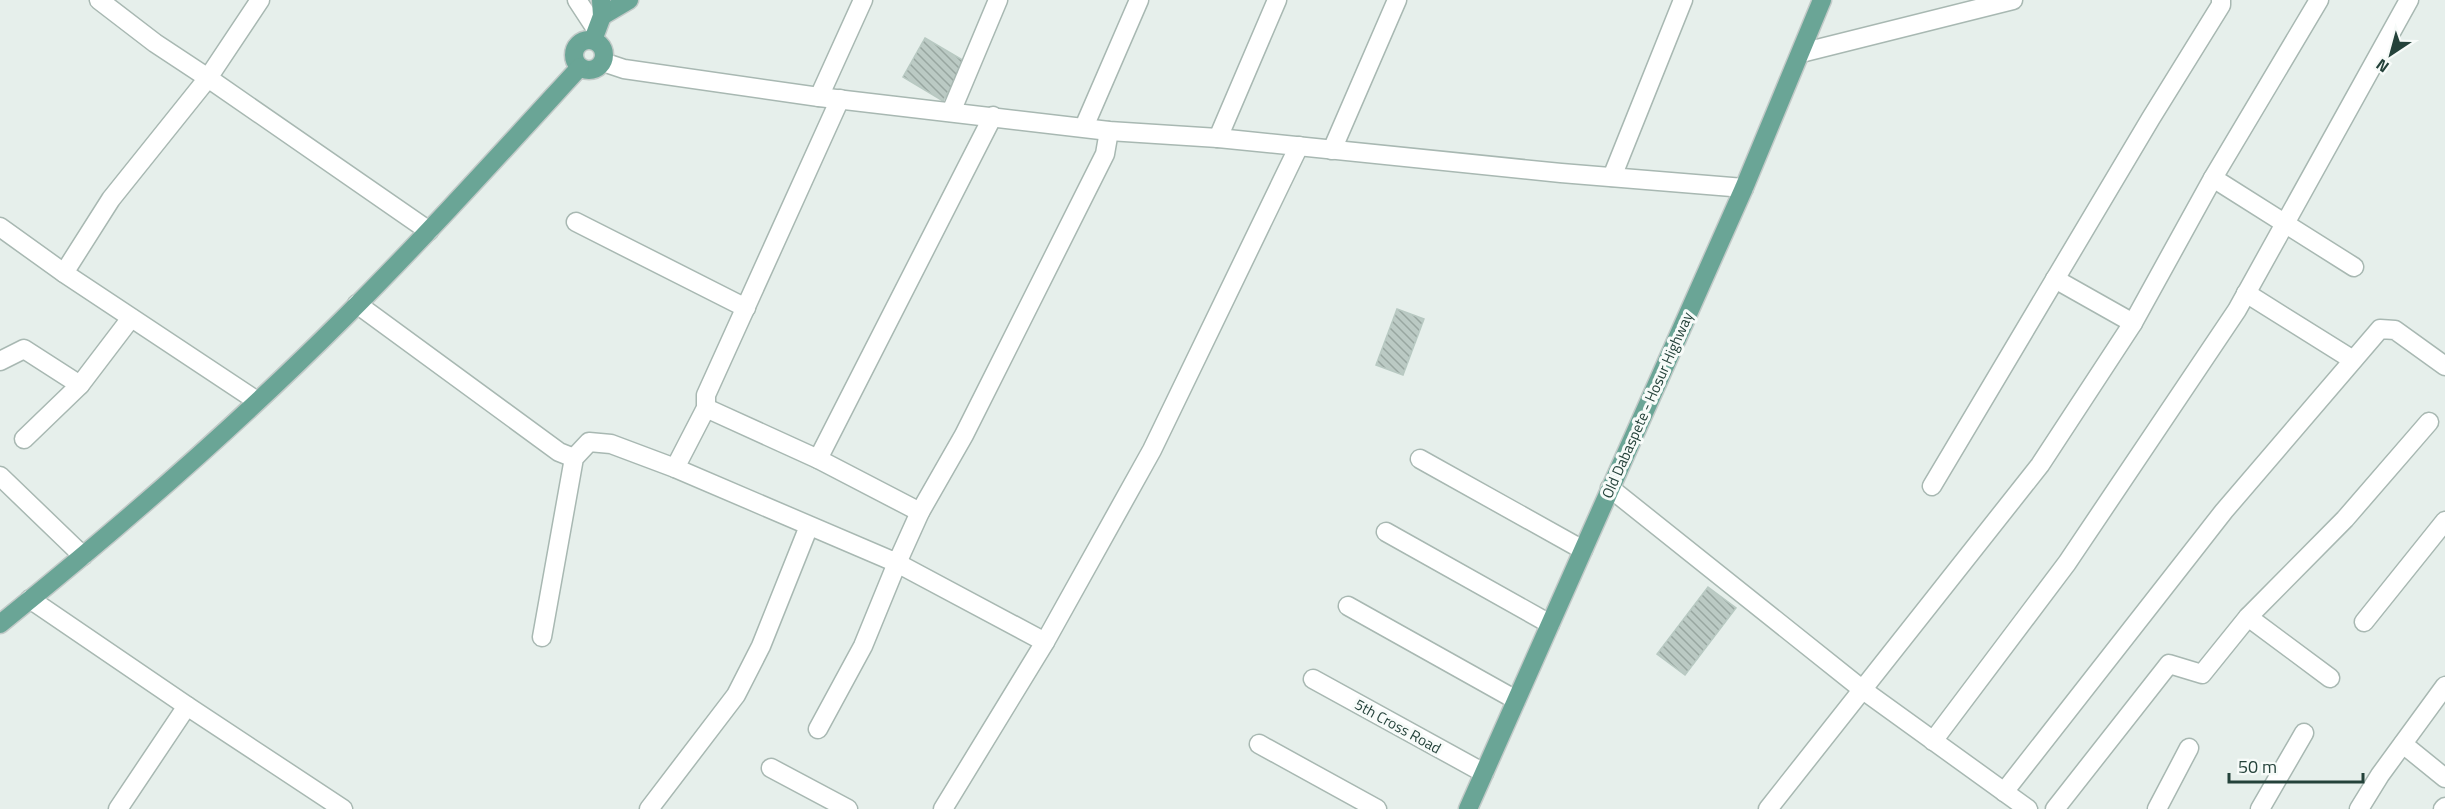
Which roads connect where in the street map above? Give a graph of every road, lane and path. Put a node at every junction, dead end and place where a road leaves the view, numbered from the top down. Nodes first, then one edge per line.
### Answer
1 (99, 0) edge
2 (260, 0) edge
3 (577, 0) edge
4 (629, 0) edge
5 (862, 0) edge
6 (998, 0) edge
7 (1139, 0) edge
8 (1277, 0) edge
9 (1397, 0) edge
10 (1683, 0) edge
11 (1822, 0) edge
12 (2013, 0) edge
13 (2221, 0) edge
14 (2319, 0) edge
15 (2409, 0) edge
16 (598, 21) edge
17 (1801, 53) junction
18 (603, 62) junction
19 (580, 67) junction
20 (208, 78) junction
21 (819, 97) junction
22 (840, 99) junction
23 (951, 112) junction
24 (993, 116) junction
25 (1083, 128) junction
26 (1109, 131) junction
27 (1218, 138) junction
28 (1299, 147) junction
29 (1332, 150) junction
30 (1612, 177) junction
31 (2213, 178) junction
32 (1744, 188) junction
33 (576, 222) dead end
34 (2284, 225) junction
35 (0, 226) edge
36 (429, 231) junction
37 (2354, 267) dead end
38 (64, 273) junction
39 (2055, 279) junction
40 (2246, 293) junction
41 (357, 304) junction
42 (746, 308) junction
43 (131, 318) junction
44 (2133, 323) junction
45 (2353, 360) junction
46 (0, 362) edge
47 (2445, 366) edge
48 (80, 385) junction
49 (257, 401) junction
50 (706, 408) junction
51 (2429, 422) dead end
52 (24, 439) dead end
53 (574, 458) junction
54 (818, 459) junction
55 (1420, 459) dead end
56 (675, 468) junction
57 (0, 476) edge
58 (1932, 486) dead end
59 (1610, 488) junction
60 (920, 512) junction
61 (2445, 520) edge
62 (809, 526) junction
63 (1386, 532) dead end
64 (1582, 550) junction
65 (83, 556) junction
66 (897, 563) junction
67 (30, 599) junction
68 (1348, 606) dead end
69 (2248, 617) junction
70 (2364, 622) dead end
71 (0, 624) edge
72 (1550, 624) junction
73 (542, 637) dead end
74 (1045, 642) junction
75 (2330, 678) dead end
76 (1313, 679) dead end
77 (2445, 686) edge
78 (1863, 690) junction
79 (1516, 700) junction
80 (187, 706) junction
81 (818, 729) dead end
82 (2304, 733) dead end
83 (1933, 741) junction
84 (1259, 744) dead end
85 (2403, 744) junction
86 (2189, 748) dead end
87 (771, 768) dead end
88 (1484, 773) junction
89 (2445, 778) edge
90 (2004, 792) junction
91 (118, 809) edge
92 (343, 809) edge
93 (649, 809) edge
94 (848, 809) edge
95 (943, 809) edge
96 (1377, 809) edge
97 (1468, 809) edge
98 (1768, 809) edge
99 (2028, 809) edge
100 (2055, 809) edge
101 (2157, 809) edge
102 (2260, 809) edge
103 (2359, 809) edge

1 - 20 street
2 - 20 street
3 - 16 street
4 - 16 main road
5 - 21 street
6 - 23 street
7 - 25 street
8 - 27 street
9 - 29 street
10 - 30 street
11 - 17 main road, Old Dabaspete - Hosur Highway
12 - 17 street
13 - 39 street
14 - 31 street
15 - 34 street
16 - 18 main road
16 - 19 main road
17 - 32 main road, Old Dabaspete - Hosur Highway
18 - 19 main road
18 - 21 street
19 - 36 main road
20 - 36 street
20 - 38 street
21 - 22 street
22 - 23 street
22 - 42 street
23 - 24 street
24 - 25 street
24 - 54 street
25 - 26 street
26 - 27 street
26 - 60 street
27 - 28 street
28 - 29 street
28 - 74 street
29 - 30 street
30 - 32 street
31 - 34 street
31 - 44 street
32 - 59 main road, Old Dabaspete - Hosur Highway
33 - 42 street
34 - 37 street
34 - 40 street
35 - 38 street
36 - 41 main road
38 - 43 street
39 - 44 street
39 - 58 street
40 - 45 street
40 - 83 street
41 - 49 main road
41 - 53 street
42 - 50 street
43 - 48 street
43 - 49 street
44 - 78 street
45 - 47 street
45 - 90 street
46 - 48 street
48 - 52 street
49 - 65 main road
50 - 54 street
50 - 56 street
51 - 69 street
53 - 56 street
53 - 73 street
54 - 60 street
55 - 64 street
56 - 62 street
57 - 65 street
59 - 64 main road, Old Dabaspete - Hosur Highway
59 - 78 street
60 - 66 street
61 - 70 street
62 - 66 street
62 - 93 street
63 - 72 street
64 - 72 main road, Old Dabaspete - Hosur Highway
65 - 67 main road
66 - 74 street
66 - 81 street
67 - 71 main road
67 - 80 street
68 - 79 street
69 - 75 street
69 - 100 street
72 - 79 main road, Old Dabaspete - Hosur Highway
74 - 95 street
76 - 88 street, 5th Cross Road
77 - 85 street
78 - 83 street
78 - 98 street
79 - 88 main road, Old Dabaspete - Hosur Highway
80 - 91 street
80 - 92 street
82 - 102 street
83 - 90 street
84 - 96 street
85 - 89 street
85 - 103 street
86 - 101 street
87 - 94 street
88 - 97 main road, Old Dabaspete - Hosur Highway
90 - 99 street

